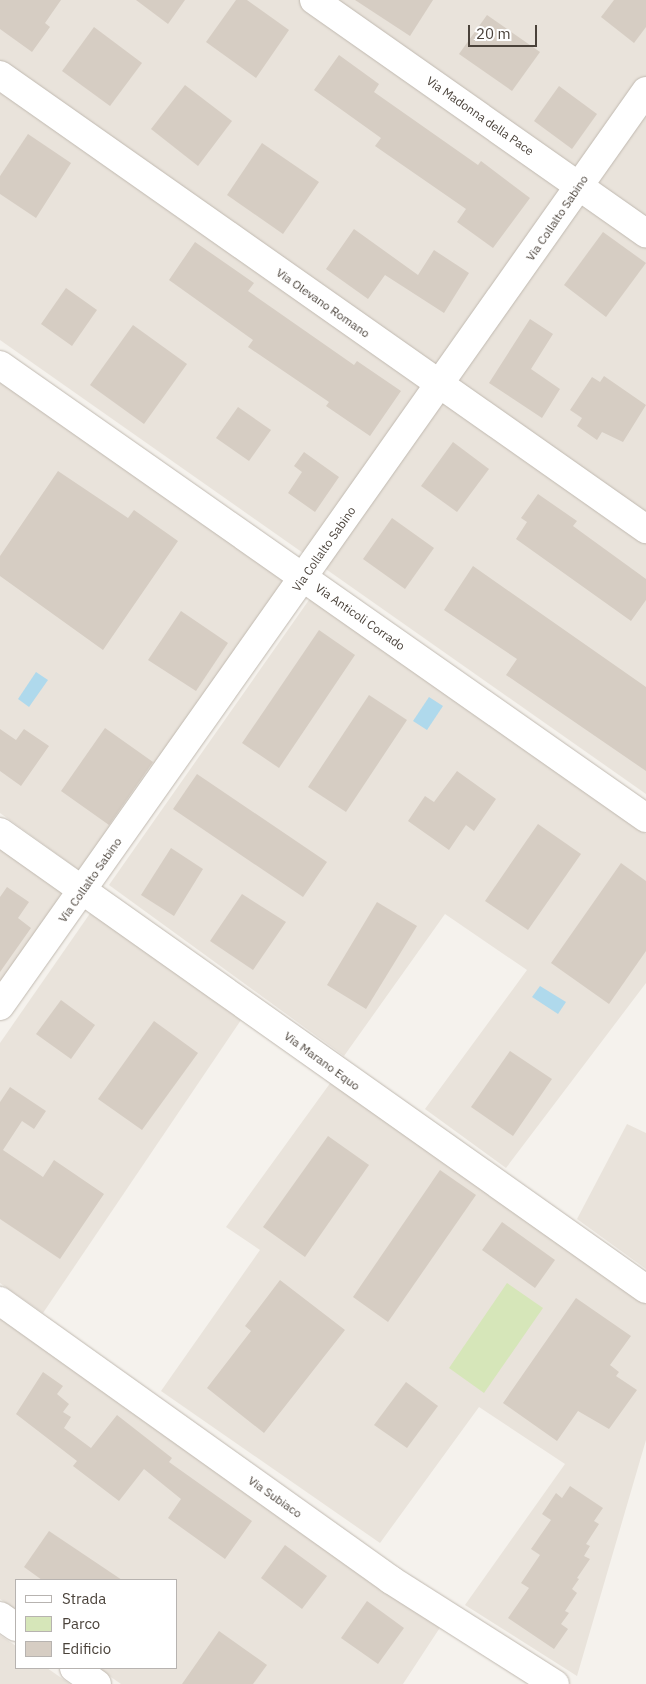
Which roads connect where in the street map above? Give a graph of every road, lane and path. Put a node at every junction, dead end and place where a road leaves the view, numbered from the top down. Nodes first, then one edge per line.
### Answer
1 (314, 0) edge
2 (0, 76) edge
3 (646, 91) edge
4 (579, 184) junction
5 (646, 233) edge
6 (0, 365) edge
7 (440, 386) junction
8 (646, 529) edge
9 (304, 578) junction
10 (646, 818) edge
11 (0, 832) edge
12 (83, 889) junction
13 (0, 1006) edge
14 (646, 1289) edge
15 (0, 1301) edge
16 (0, 1616) edge
17 (15, 1626) edge
18 (76, 1669) edge
19 (98, 1684) edge
20 (556, 1684) edge

1 - 4 street, Via Madonna della Pace
2 - 7 street, Via Olevano Romano
3 - 4 street, Via Collalto Sabino
4 - 5 street, Via Madonna della Pace
4 - 7 street, Via Collalto Sabino
6 - 9 street, Via Anticoli Corrado
7 - 8 street, Via Olevano Romano
7 - 9 street, Via Collalto Sabino
9 - 10 street, Via Anticoli Corrado
9 - 12 street, Via Collalto Sabino
11 - 12 street, Via Marano Equo
12 - 13 street, Via Collalto Sabino
12 - 14 street, Via Marano Equo
15 - 20 street, Via Subiaco
16 - 17 street
18 - 19 street

